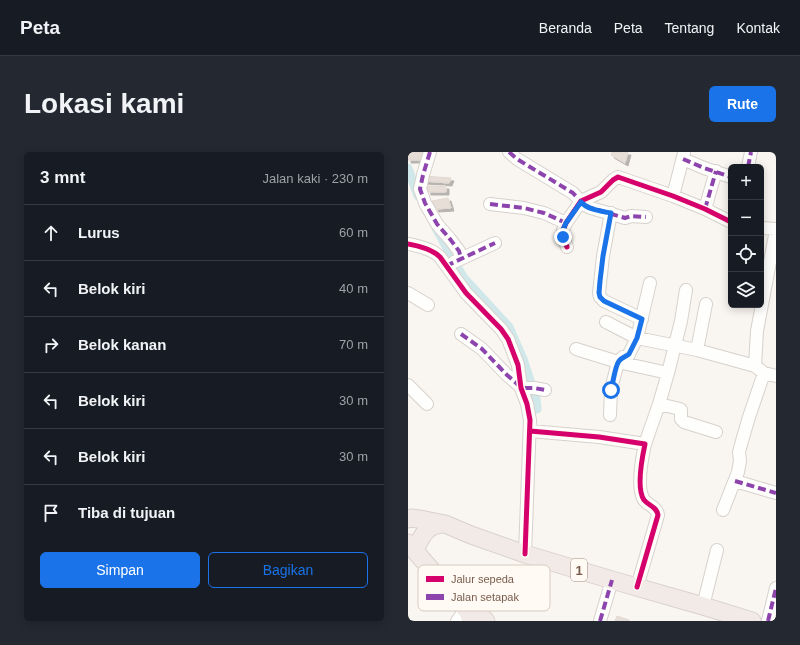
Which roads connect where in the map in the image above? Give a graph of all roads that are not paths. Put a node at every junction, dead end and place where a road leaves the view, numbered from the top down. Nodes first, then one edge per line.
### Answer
1 (430, 152) edge
2 (509, 152) edge
3 (751, 152) edge
4 (684, 155) edge
5 (749, 164) edge
6 (716, 172) junction
7 (728, 176) edge
8 (673, 196) junction
9 (581, 202) junction
10 (490, 204) dead end
11 (705, 209) junction
12 (611, 213) junction
13 (646, 217) dead end
14 (728, 220) edge
15 (566, 223) junction
16 (764, 228) edge
17 (776, 229) edge
18 (408, 244) edge
19 (495, 244) dead end
20 (567, 248) dead end
21 (453, 262) junction
22 (650, 283) dead end
23 (686, 290) dead end
24 (408, 293) edge
25 (706, 304) dead end
26 (428, 305) dead end
27 (642, 319) junction
28 (606, 322) dead end
29 (460, 334) dead end
30 (637, 338) junction
31 (674, 345) junction
32 (576, 349) dead end
33 (696, 350) junction
34 (618, 362) junction
35 (765, 372) edge
36 (668, 374) junction
37 (408, 385) edge
38 (531, 388) junction
39 (427, 404) dead end
40 (659, 404) junction
41 (610, 415) dead end
42 (530, 431) junction
43 (716, 432) dead end
44 (645, 444) junction
45 (735, 481) junction
46 (776, 493) edge
47 (723, 510) dead end
48 (408, 519) edge
49 (445, 524) junction
50 (410, 545) edge
51 (717, 550) dead end
52 (525, 554) junction
53 (425, 565) edge
54 (612, 580) junction
55 (637, 587) junction
56 (776, 588) edge
57 (703, 606) junction
58 (465, 616) edge
59 (486, 621) edge
60 (600, 621) edge
61 (752, 621) edge
62 (768, 621) edge

1 - 21 street
2 - 9 street
3 - 5 street
4 - 6 street
4 - 8 street
6 - 7 street
6 - 11 street
8 - 9 street
8 - 11 street
9 - 12 street
9 - 15 street
10 - 15 street
11 - 14 street
12 - 13 street
12 - 27 street
15 - 20 street
16 - 17 street
17 - 35 street
18 - 21 street
19 - 21 street
21 - 38 street
22 - 27 street
23 - 31 street
24 - 26 street
25 - 33 street
27 - 30 street
28 - 30 street
29 - 38 street
30 - 31 street
30 - 34 street
31 - 33 street
31 - 36 street
32 - 34 street
33 - 35 street
34 - 36 street
34 - 41 street
35 - 45 street
36 - 40 street
37 - 39 street
38 - 42 street
40 - 43 street
40 - 44 street
42 - 44 street
42 - 52 street
44 - 55 street
45 - 46 street
45 - 47 street
48 - 49 highway, 1
49 - 50 highway
49 - 52 highway, 1
50 - 53 highway
51 - 57 street
52 - 54 highway, 1
54 - 55 highway, 1
54 - 60 street
55 - 57 highway, 1
56 - 62 street
57 - 61 highway, 1
58 - 59 highway

